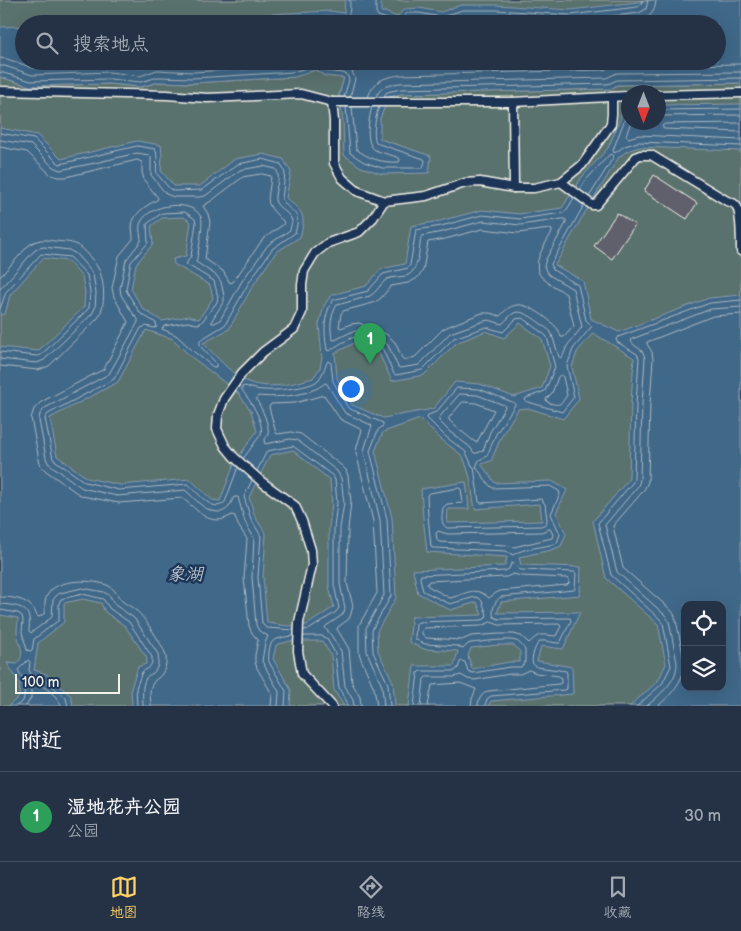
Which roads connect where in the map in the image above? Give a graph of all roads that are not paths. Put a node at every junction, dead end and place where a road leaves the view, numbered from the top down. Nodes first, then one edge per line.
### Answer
1 (0, 91) edge
2 (741, 93) edge
3 (666, 95) edge
4 (621, 96) edge
5 (612, 97) junction
6 (334, 102) junction
7 (513, 102) junction
8 (561, 182) junction
9 (514, 188) junction
10 (384, 201) junction
11 (741, 251) edge
12 (332, 706) edge

1 - 6 street
2 - 3 street
4 - 5 street
5 - 7 street
5 - 8 street
6 - 7 street
6 - 10 street
7 - 9 street
8 - 9 street
8 - 11 street
9 - 10 street
10 - 12 street

